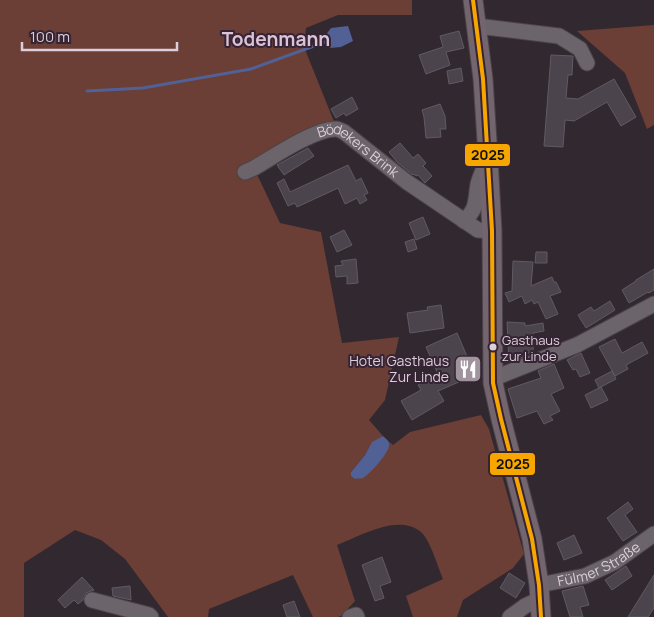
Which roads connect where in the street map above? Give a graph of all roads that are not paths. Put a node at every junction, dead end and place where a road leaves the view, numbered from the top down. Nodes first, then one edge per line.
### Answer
1 (473, 0) edge
2 (476, 26) junction
3 (586, 63) dead end
4 (488, 158) junction
5 (245, 172) dead end
6 (464, 221) junction
7 (492, 231) junction
8 (654, 304) edge
9 (492, 379) junction
10 (654, 534) edge
11 (92, 600) dead end
12 (540, 600) edge
13 (151, 617) edge
14 (350, 617) edge
15 (357, 617) edge
16 (510, 617) edge

1 - 2 main road
2 - 3 street
2 - 4 main road
4 - 6 street
4 - 7 main road
5 - 6 street, Bödekers Brink
6 - 7 street, Bödekers Brink
7 - 9 main road
8 - 9 street
9 - 12 main road
10 - 12 street, Fülmer Straße
11 - 13 street
12 - 16 street, Fülmer Straße
14 - 15 street

